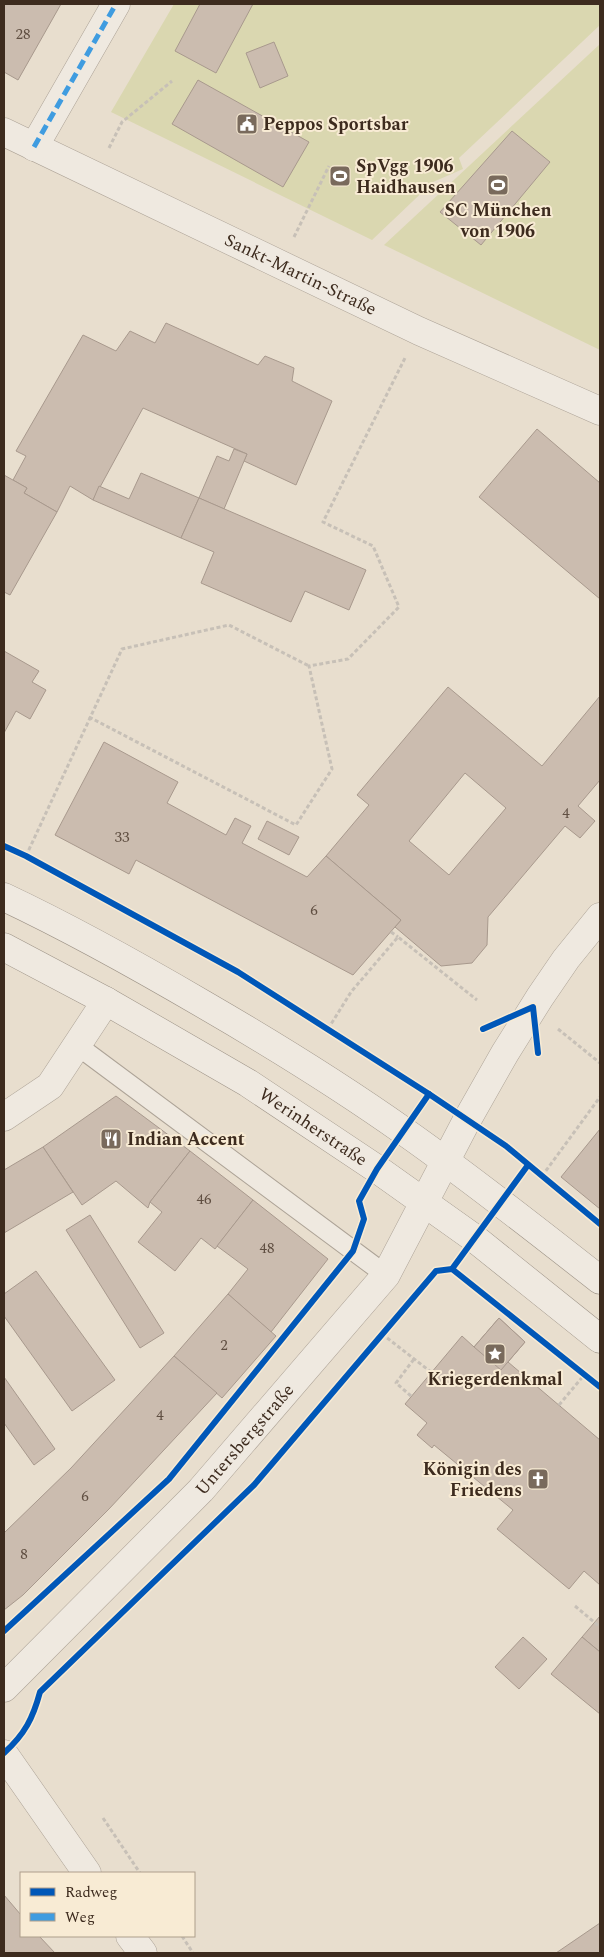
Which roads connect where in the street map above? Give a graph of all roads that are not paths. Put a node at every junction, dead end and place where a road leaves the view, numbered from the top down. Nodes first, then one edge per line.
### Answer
1 (116, 4) edge
2 (4, 132) edge
3 (34, 147) junction
4 (600, 411) edge
5 (4, 897) edge
6 (600, 917) edge
7 (4, 946) edge
8 (106, 1000) junction
9 (78, 1046) junction
10 (4, 1117) edge
11 (446, 1161) junction
12 (424, 1203) junction
13 (386, 1275) junction
14 (600, 1280) edge
15 (600, 1339) edge
16 (4, 1688) edge
17 (4, 1754) edge
18 (86, 1872) edge
19 (131, 1937) edge
20 (143, 1953) edge

1 - 3 street
2 - 3 street, Sankt-Martin-Straße
3 - 4 street, Sankt-Martin-Straße
5 - 11 street
6 - 11 street, Untersbergstraße
7 - 8 street, Werinherstraße
8 - 9 street
8 - 12 street, Werinherstraße
9 - 10 street
9 - 13 lane
11 - 12 street, Untersbergstraße
11 - 14 street
12 - 13 street, Untersbergstraße
12 - 15 street, Werinherstraße
13 - 16 street, Untersbergstraße
17 - 18 street
19 - 20 street

